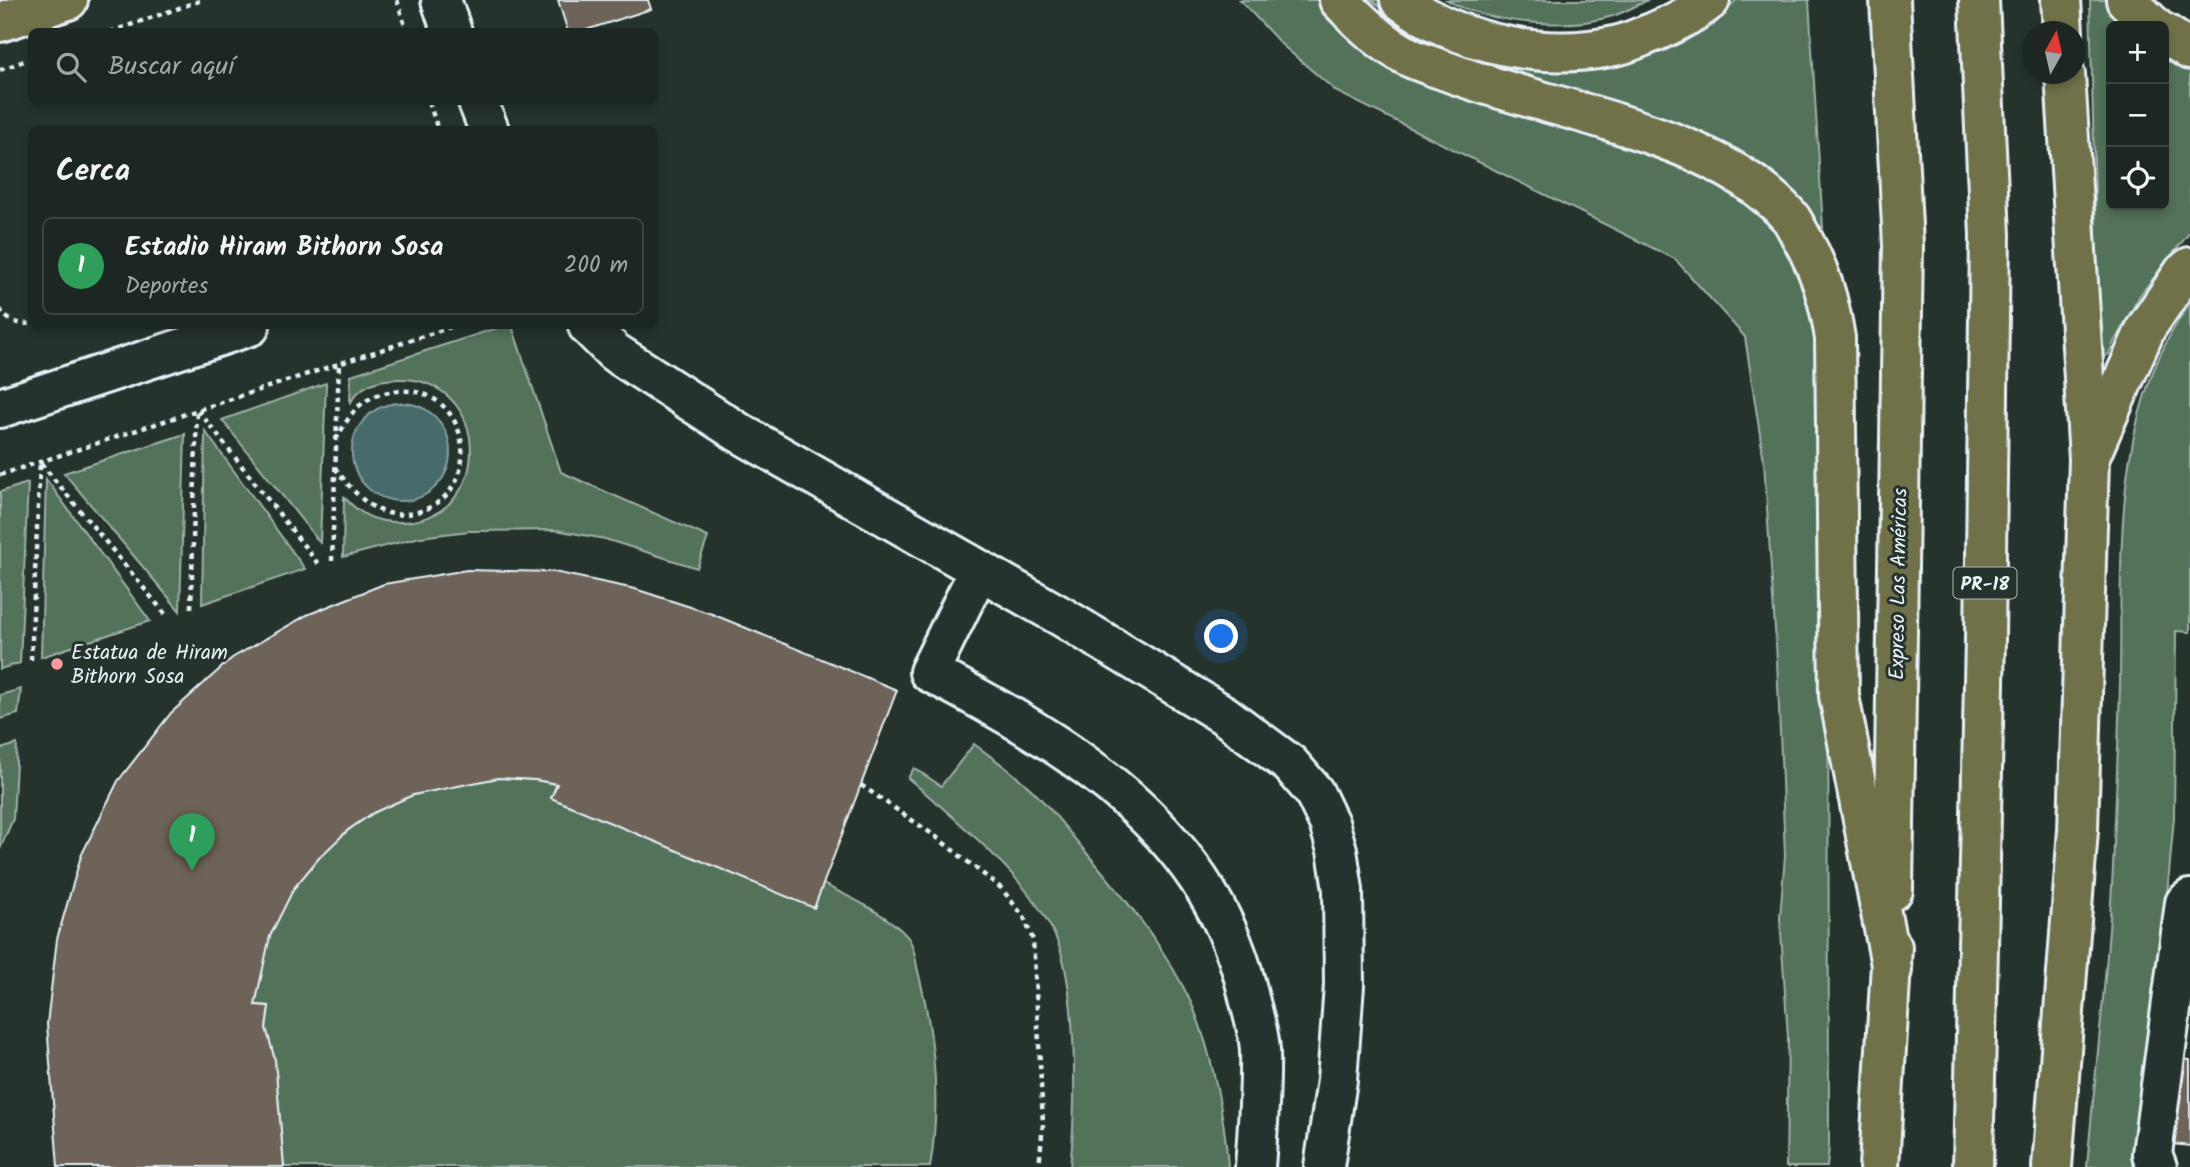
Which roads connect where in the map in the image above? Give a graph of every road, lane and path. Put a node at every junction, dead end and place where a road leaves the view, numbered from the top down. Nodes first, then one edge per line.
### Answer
1 (68, 0) edge
2 (202, 0) edge
3 (397, 0) edge
4 (442, 0) edge
5 (1339, 0) edge
6 (1400, 0) edge
7 (1710, 0) edge
8 (1890, 0) edge
9 (1979, 0) edge
10 (2061, 0) edge
11 (2126, 0) edge
12 (2062, 21) edge
13 (2149, 21) edge
14 (0, 22) edge
15 (122, 28) edge
16 (406, 28) edge
17 (451, 28) edge
18 (2169, 36) edge
19 (2190, 50) edge
20 (28, 60) edge
21 (0, 70) edge
22 (2067, 84) edge
23 (430, 105) edge
24 (479, 105) edge
25 (437, 126) edge
26 (487, 126) edge
27 (2190, 267) edge
28 (0, 309) edge
29 (28, 323) edge
30 (240, 329) edge
31 (445, 329) edge
32 (591, 329) edge
33 (340, 363) junction
34 (2, 402) edge
35 (197, 409) junction
36 (337, 438) junction
37 (2089, 459) junction
38 (40, 462) junction
39 (335, 468) junction
40 (0, 475) edge
41 (332, 561) dead end
42 (319, 565) dead end
43 (979, 570) junction
44 (191, 608) dead end
45 (166, 615) dead end
46 (31, 660) dead end
47 (861, 785) dead end
48 (2190, 899) edge
49 (1892, 970) junction
50 (1039, 1167) edge
51 (1255, 1167) edge
52 (1324, 1167) edge
53 (1879, 1167) edge
54 (1973, 1167) edge
55 (2052, 1167) edge
56 (2157, 1167) edge

1 - 14 main road
2 - 15 path
3 - 16 path
4 - 17 lane
5 - 49 main road
6 - 7 main road
8 - 49 main road, Expreso Las Américas
9 - 54 main road, PR-18
10 - 12 main road
11 - 13 main road
18 - 19 main road
20 - 21 path
22 - 37 main road
23 - 25 path
24 - 26 lane
27 - 37 main road
28 - 29 path
30 - 34 lane
31 - 33 path
32 - 43 lane
33 - 35 path
33 - 36 path
35 - 38 path
35 - 42 path
35 - 44 path
36 - 39 path
36 - 39 path
37 - 55 main road
38 - 40 path
38 - 45 path
38 - 46 path
39 - 41 path
43 - 51 lane
43 - 52 lane
47 - 50 path
48 - 56 lane
49 - 53 main road, Expreso Las Américas

